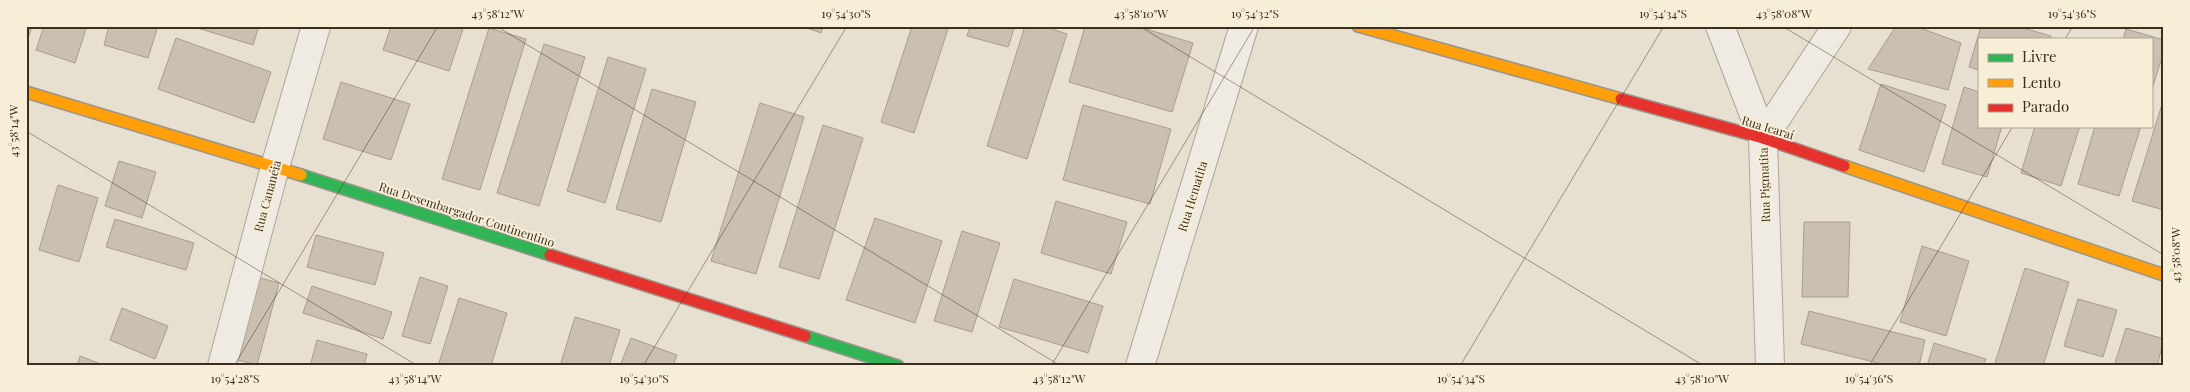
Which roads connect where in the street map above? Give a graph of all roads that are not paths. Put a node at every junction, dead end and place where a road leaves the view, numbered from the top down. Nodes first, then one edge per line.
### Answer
1 (316, 26) edge
2 (1244, 26) edge
3 (1358, 26) edge
4 (1720, 26) edge
5 (1837, 26) edge
6 (26, 92) edge
7 (1763, 138) junction
8 (275, 167) junction
9 (2164, 275) edge
10 (222, 366) edge
11 (898, 366) edge
12 (1140, 366) edge
13 (1770, 366) edge

1 - 8 street, Rua Cananéia
2 - 12 street, Rua Hematita
3 - 7 street, Rua Icaraí
4 - 7 street
5 - 7 street, Rua Pigmatita
6 - 8 street, Rua Desembargador Continentino
7 - 9 street, Rua Icaraí
7 - 13 street, Rua Pigmatita
8 - 10 street, Rua Cananéia
8 - 11 street, Rua Desembargador Continentino

